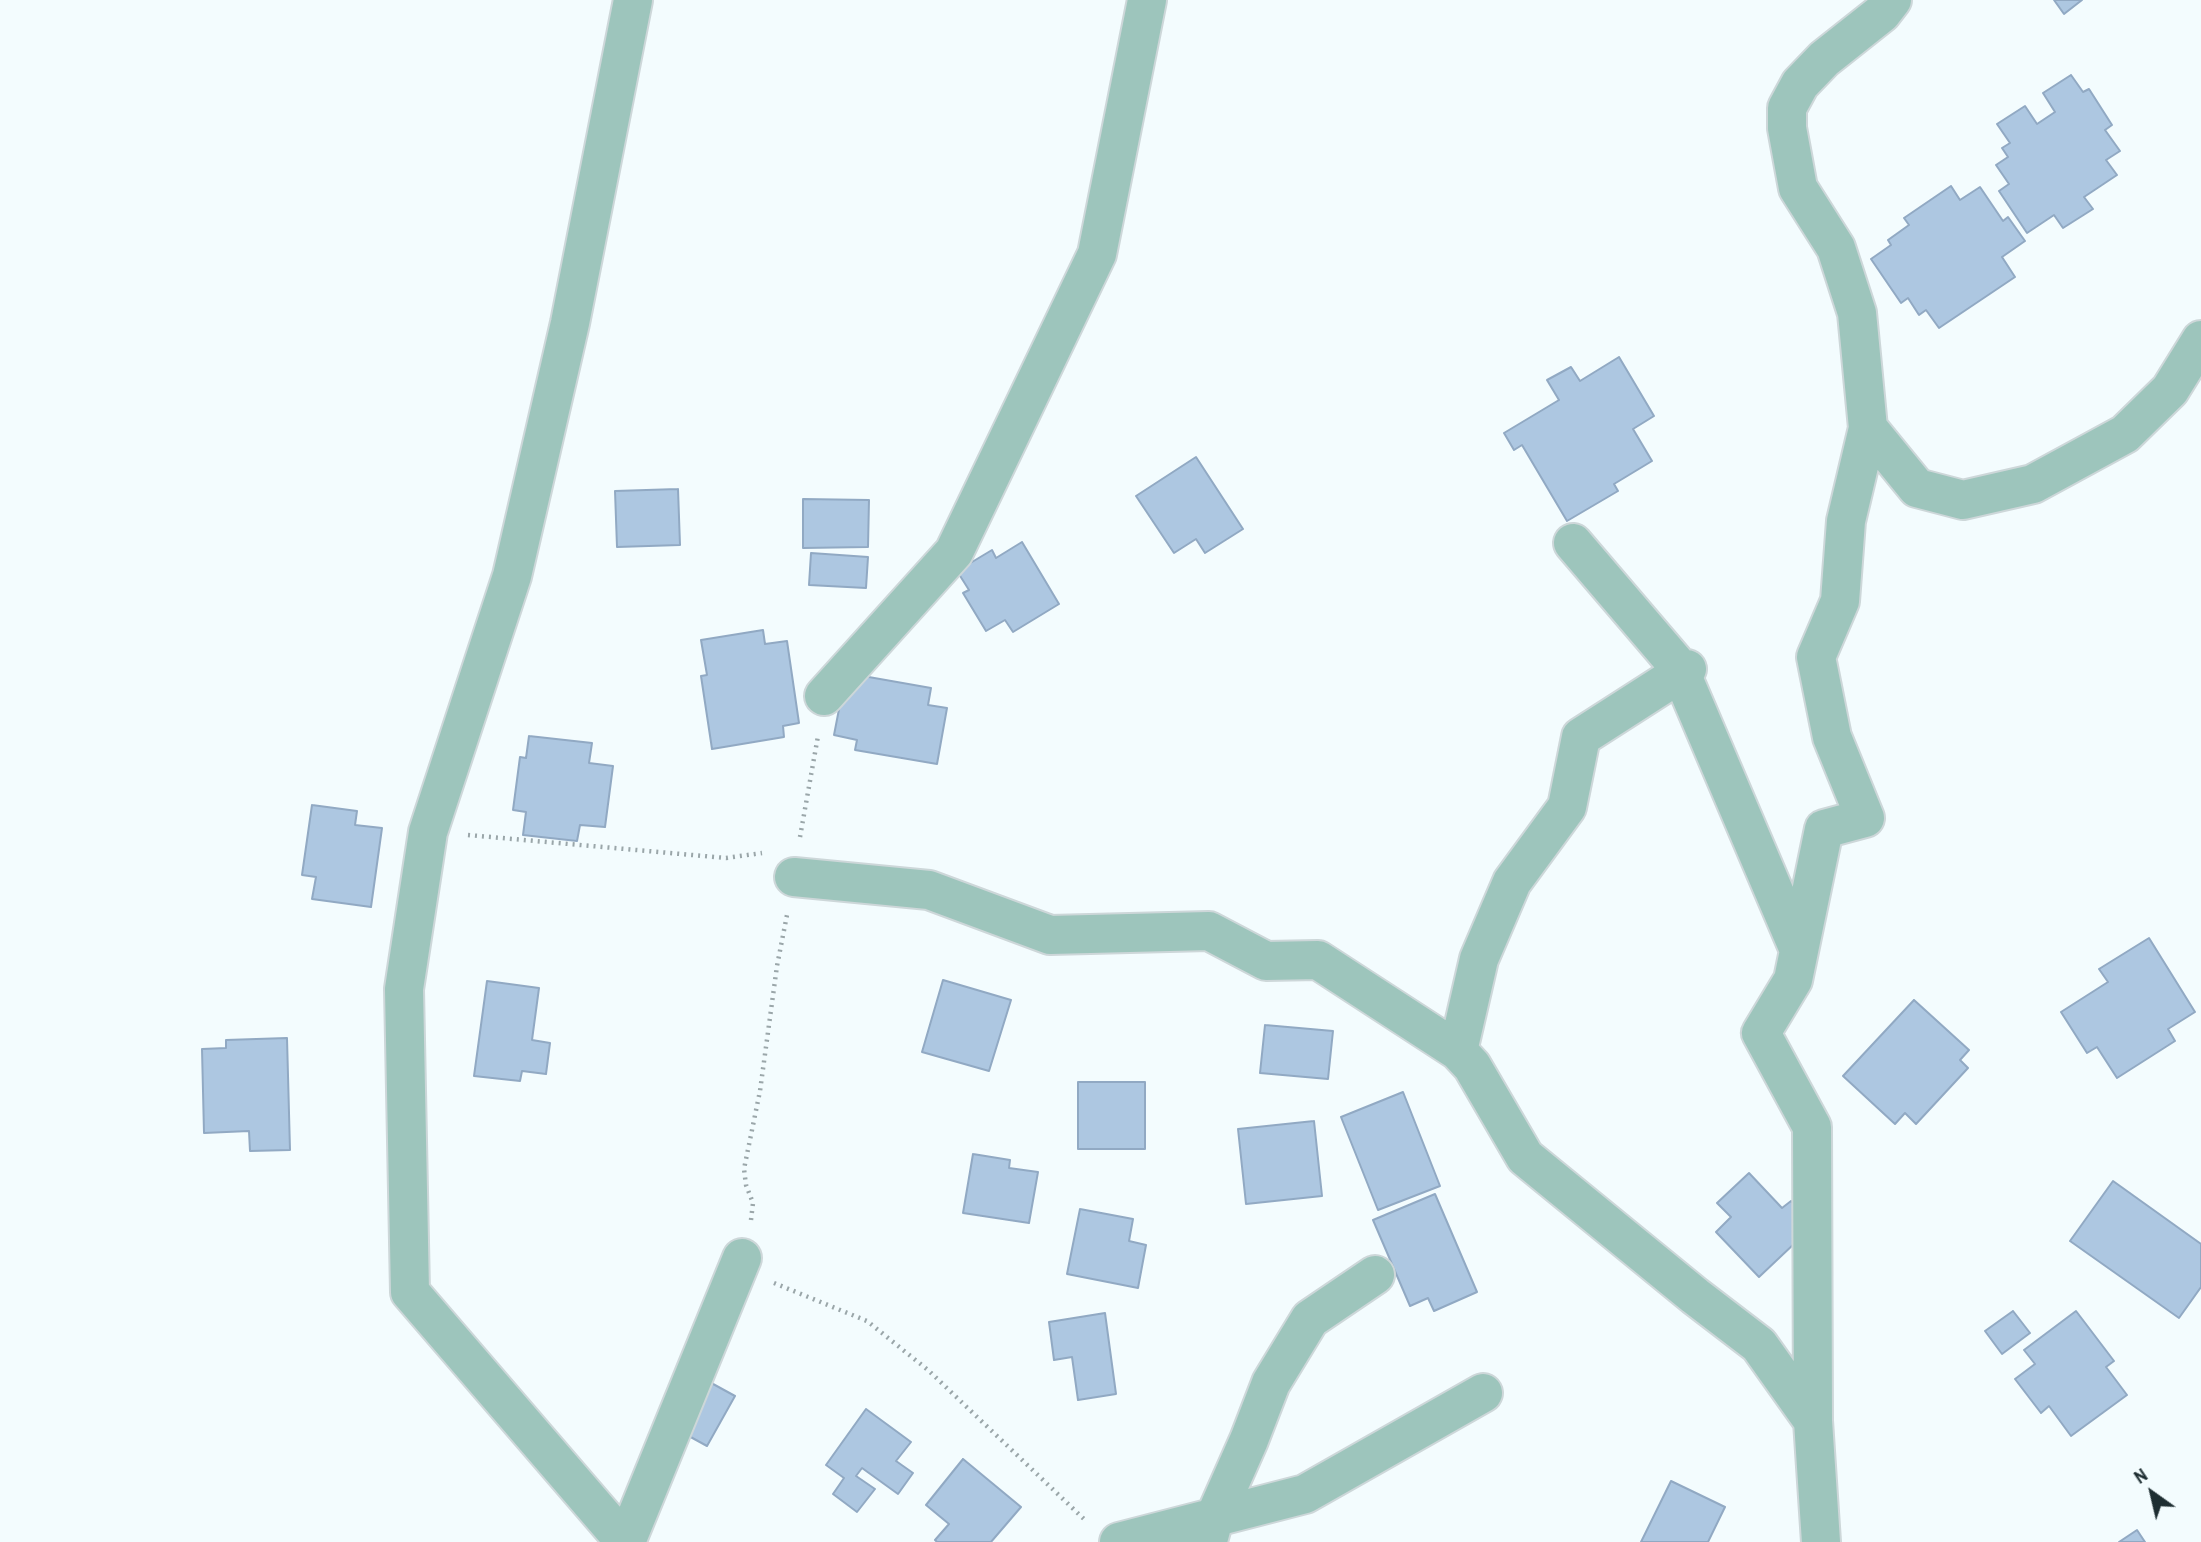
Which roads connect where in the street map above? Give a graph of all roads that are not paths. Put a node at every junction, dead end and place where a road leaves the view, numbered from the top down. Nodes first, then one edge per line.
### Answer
1 (633, 0) edge
2 (1147, 0) edge
3 (1892, 0) edge
4 (2201, 340) edge
5 (1868, 428) junction
6 (1573, 544) dead end
7 (1684, 671) junction
8 (824, 696) road end
9 (796, 863) road end
10 (1799, 950) junction
11 (1458, 1051) junction
12 (742, 1258) road end
13 (1375, 1275) dead end
14 (1483, 1394) dead end
15 (1813, 1421) junction
16 (1211, 1530) edge
17 (1106, 1535) edge
18 (626, 1542) edge
19 (1821, 1542) edge

1 - 18 street
2 - 8 street
3 - 5 street
4 - 5 street
5 - 10 street
6 - 7 street
7 - 10 street
7 - 11 street
9 - 11 street
10 - 15 street
11 - 15 street
12 - 18 street
13 - 16 street
14 - 16 street
15 - 19 street
16 - 17 street

